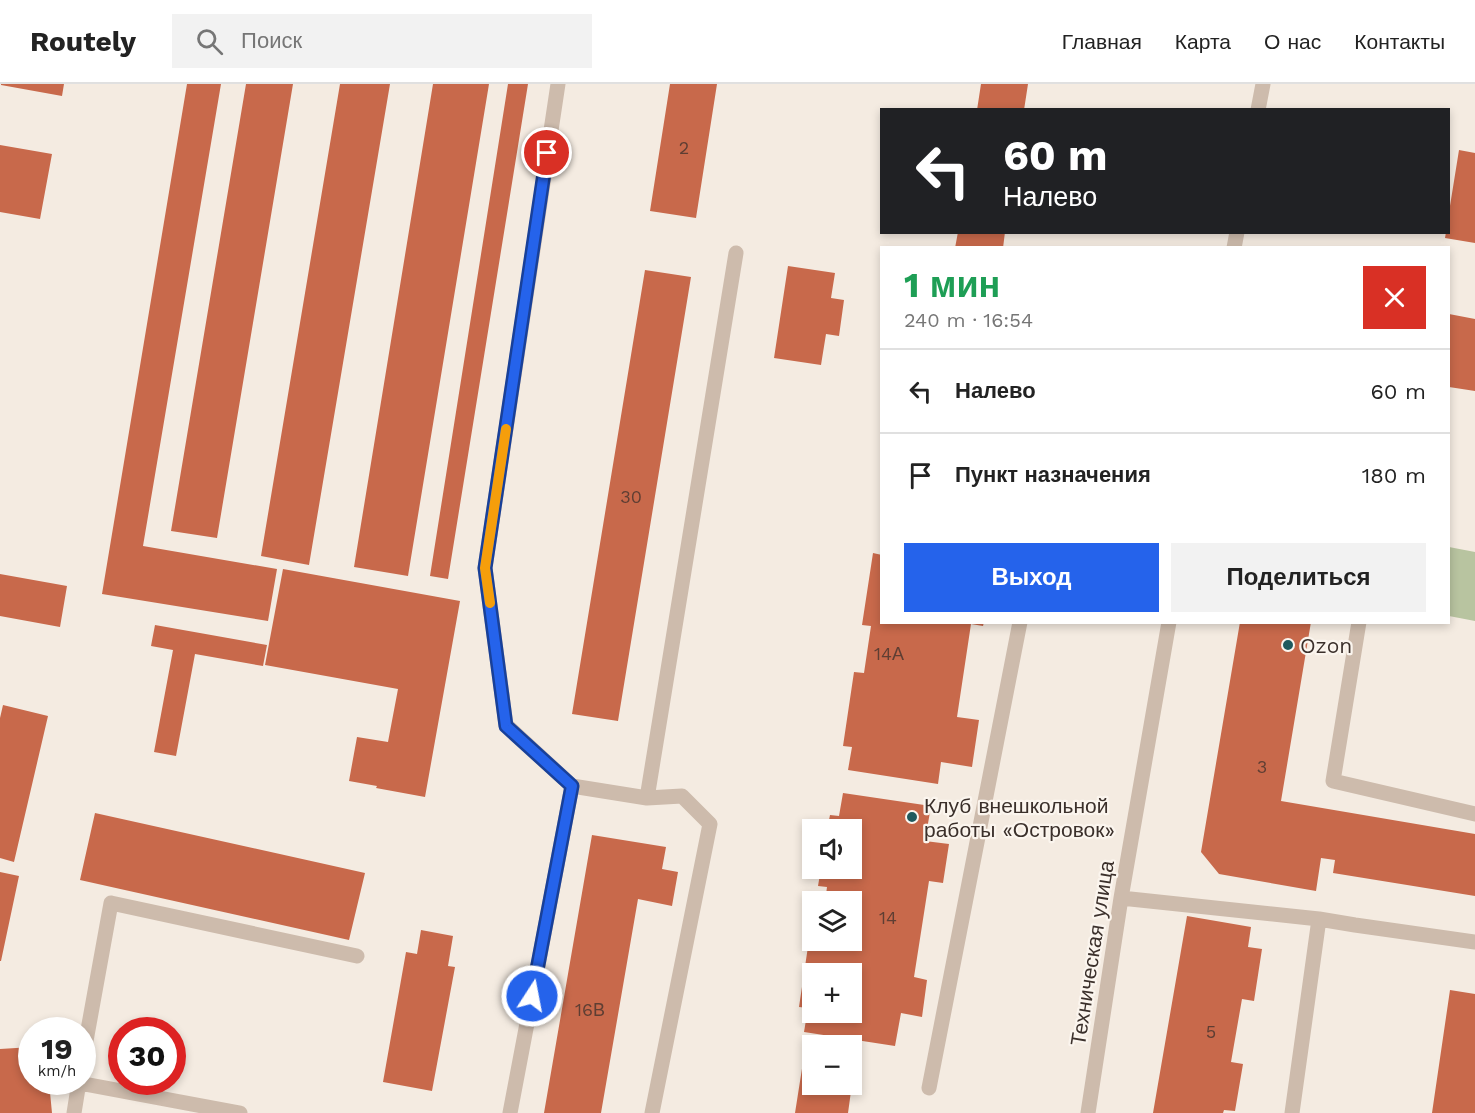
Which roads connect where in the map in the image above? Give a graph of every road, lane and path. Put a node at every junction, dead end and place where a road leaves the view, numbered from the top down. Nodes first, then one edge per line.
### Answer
1 (558, 84) edge
2 (1263, 84) edge
3 (1258, 108) edge
4 (736, 253) dead end
5 (1020, 624) edge
6 (1169, 624) edge
7 (1359, 624) edge
8 (572, 786) junction
9 (646, 798) junction
10 (1475, 814) edge
11 (1121, 898) junction
12 (1319, 919) junction
13 (1475, 942) edge
14 (357, 956) dead end
15 (90, 1017) edge
16 (96, 1085) edge
17 (930, 1088) dead end
18 (77, 1095) edge
19 (74, 1113) edge
20 (240, 1113) edge
21 (510, 1113) edge
22 (652, 1113) edge
23 (1088, 1113) edge
24 (1292, 1113) edge

1 - 8 street
2 - 3 street
4 - 9 street
5 - 17 street
6 - 11 street, Техническая улица
7 - 10 street
8 - 9 street
8 - 21 street
9 - 22 street
11 - 12 street
11 - 23 street, Техническая улица
12 - 13 street
12 - 24 street
14 - 15 street
16 - 20 street
18 - 19 street

